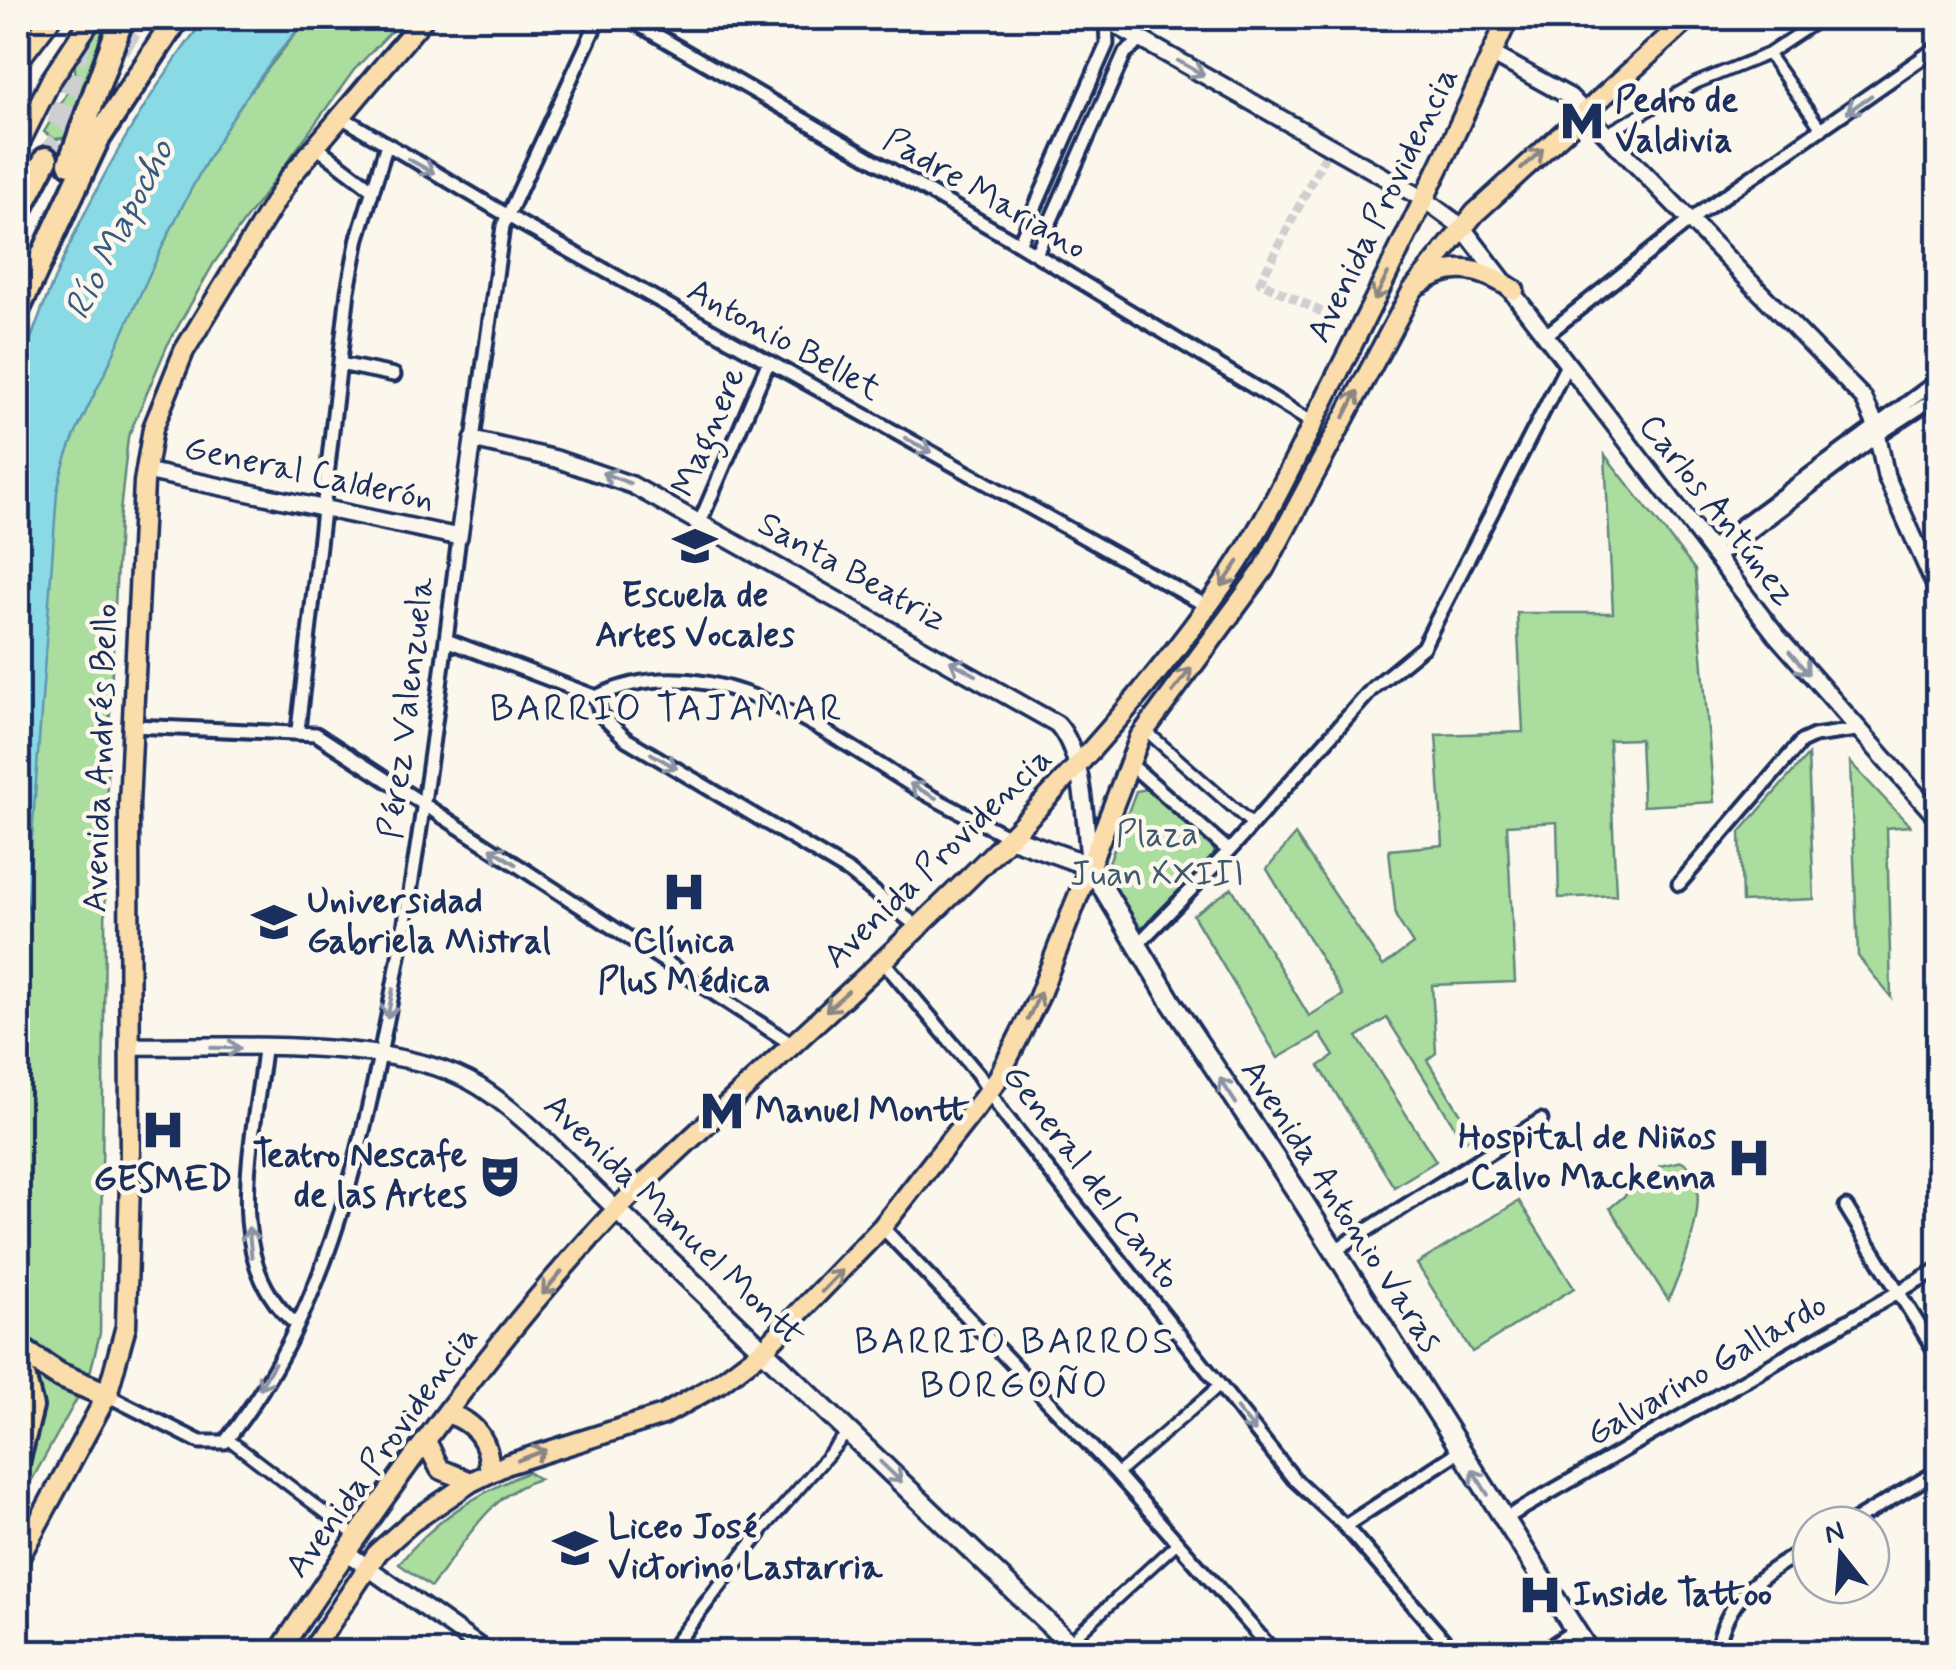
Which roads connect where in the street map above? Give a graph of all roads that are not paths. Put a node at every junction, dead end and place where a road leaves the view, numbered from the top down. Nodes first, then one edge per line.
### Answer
1 (33, 18) edge
2 (51, 18) edge
3 (92, 18) edge
4 (177, 18) edge
5 (424, 18) edge
6 (599, 18) edge
7 (627, 18) edge
8 (1104, 18) edge
9 (1508, 18) edge
10 (1689, 18) edge
11 (1822, 18) edge
12 (133, 19) edge
13 (1142, 40) junction
14 (1938, 47) edge
15 (1492, 54) junction
16 (1768, 54) junction
17 (18, 60) edge
18 (1099, 64) junction
19 (1116, 72) junction
20 (1584, 111) junction
21 (338, 115) junction
22 (1822, 130) junction
23 (1606, 134) junction
24 (314, 145) junction
25 (18, 146) edge
26 (386, 147) junction
27 (46, 159) tunnel mouth
28 (372, 189) junction
29 (1425, 200) junction
30 (18, 213) edge
31 (506, 215) junction
32 (1690, 220) junction
33 (1462, 226) junction
34 (1019, 244) junction
35 (1036, 254) junction
36 (40, 257) junction
37 (1514, 290) junction
38 (1412, 291) junction
39 (18, 309) edge
40 (1546, 336) junction
41 (768, 363) junction
42 (340, 364) junction
43 (1567, 365) junction
44 (394, 375) dead end
45 (1938, 380) edge
46 (1938, 396) edge
47 (1313, 422) junction
48 (1876, 429) junction
49 (473, 440) junction
50 (146, 470) junction
51 (324, 508) junction
52 (700, 522) junction
53 (459, 536) junction
54 (1712, 554) junction
55 (1938, 592) edge
56 (1208, 606) junction
57 (446, 640) junction
58 (596, 697) junction
59 (132, 726) junction
60 (298, 730) junction
61 (1145, 730) junction
62 (1856, 730) junction
63 (1129, 763) junction
64 (1076, 770) junction
65 (424, 805) junction
66 (1938, 819) edge
67 (1252, 825) junction
68 (1008, 837) junction
69 (1229, 851) junction
70 (1090, 866) junction
71 (1679, 884) dead end
72 (918, 926) junction
73 (1137, 945) junction
74 (882, 960) junction
75 (790, 1043) junction
76 (128, 1046) junction
77 (264, 1049) junction
78 (380, 1053) junction
79 (989, 1092) junction
80 (1541, 1120) dead end
81 (1846, 1208) dead end
82 (617, 1210) junction
83 (882, 1227) junction
84 (1334, 1251) junction
85 (1938, 1268) edge
86 (1900, 1290) junction
87 (296, 1324) junction
88 (18, 1348) edge
89 (763, 1350) junction
90 (18, 1356) edge
91 (1938, 1356) edge
92 (1219, 1386) junction
93 (107, 1396) junction
94 (449, 1414) junction
95 (849, 1432) junction
96 (228, 1439) junction
97 (427, 1444) junction
98 (1460, 1451) junction
99 (18, 1459) edge
100 (1938, 1471) edge
101 (489, 1473) junction
102 (1117, 1474) junction
103 (471, 1482) junction
104 (1880, 1505) edge
105 (1504, 1519) junction
106 (1346, 1526) junction
107 (760, 1533) joint
108 (1178, 1542) junction
109 (352, 1544) junction
110 (1791, 1558) edge
111 (18, 1560) edge
112 (367, 1567) junction
113 (1575, 1630) junction
114 (1068, 1649) edge
115 (278, 1652) edge
116 (311, 1652) edge
117 (487, 1652) edge
118 (669, 1652) edge
119 (1274, 1652) edge
120 (1454, 1652) edge
121 (1542, 1652) edge
122 (1589, 1652) edge
123 (1717, 1652) edge

1 - 17 main road
2 - 17 main road
3 - 25 main road
4 - 36 highway
5 - 21 main road, Avenida Andrés Bello
6 - 31 street, Pérez Valenzuela
7 - 34 street, Padre Mariano
8 - 13 street, Carlos Antúnez
8 - 18 street
9 - 15 main road, Avenida Providencia
10 - 20 main road
11 - 16 street
12 - 36 highway
13 - 19 street
13 -> 29 street, Carlos Antúnez
14 -> 22 street
15 - 20 street
15 - 29 main road, Avenida Providencia
16 - 22 street
16 - 23 street
18 - 19 street
18 - 34 street
19 - 35 street
20 - 23 street
33 -> 20 main road
21 - 24 main road, Avenida Andrés Bello
21 - 26 street, Antonio Bellet
22 - 32 street
23 - 32 street
24 - 28 street
24 - 50 main road, Avenida Andrés Bello
26 - 28 street
26 -> 31 street, Antonio Bellet
27 - 30 highway
28 - 42 street
29 - 33 street, Carlos Antúnez
29 -> 47 main road, Avenida Providencia
31 - 41 street, Antonio Bellet
31 - 49 street, Pérez Valenzuela
32 - 40 street
32 - 48 street
33 - 37 street, Carlos Antúnez
33 - 38 main road
34 - 35 street, Padre Mariano
35 - 47 street, Padre Mariano
36 - 39 highway
37 - 38 main road
37 - 40 street, Carlos Antúnez
61 -> 38 main road
40 - 43 street, Carlos Antúnez
41 - 52 street, Magnere
41 -> 56 street, Antonio Bellet
42 - 44 street
42 - 51 street
43 - 54 street, Carlos Antúnez
43 - 67 street
45 - 48 street
46 - 48 street
47 -> 56 main road, Avenida Providencia
48 - 54 street
48 - 55 street
52 -> 49 street, Santa Beatriz
49 - 53 street, Pérez Valenzuela
50 - 51 street, General Calderón
50 - 59 main road, Avenida Andrés Bello
51 - 53 street, General Calderón
51 - 60 street
64 -> 52 street, Santa Beatriz
53 - 57 street, Pérez Valenzuela
54 -> 62 street, Carlos Antúnez
56 - 64 main road, Avenida Providencia
57 - 58 street
57 - 65 street, Pérez Valenzuela
68 -> 58 street
58 -> 72 street
59 - 60 street
59 - 76 main road, Avenida Andrés Bello
60 - 65 street
61 - 63 main road
61 - 67 street
62 - 66 street, Carlos Antúnez
62 - 71 street
63 - 69 street
63 - 70 main road
64 - 68 main road, Avenida Providencia
64 - 70 street, Santa Beatriz
75 -> 65 street
65 -> 78 street, Pérez Valenzuela
67 - 69 street
68 - 70 main road
68 - 72 main road, Avenida Providencia
69 - 73 street
70 - 73 main road, Avenida Antonio Varas
79 -> 70 main road
72 - 74 main road, Avenida Providencia
84 -> 73 main road, Avenida Antonio Varas
74 -> 75 main road, Avenida Providencia
74 - 79 street, General del Canto
75 - 82 main road, Avenida Providencia
76 -> 77 street, Avenida Manuel Montt
76 - 93 main road, Avenida Andrés Bello
77 - 78 street, Avenida Manuel Montt
87 -> 77 street
78 - 82 street, Avenida Manuel Montt
78 - 87 street, Pérez Valenzuela
79 - 83 main road
79 - 92 street, General del Canto
80 - 84 street
81 - 86 street
82 - 89 main road, Avenida Manuel Montt
82 -> 94 main road, Avenida Providencia
89 -> 83 main road
83 - 102 street
84 - 98 main road, Avenida Antonio Varas
85 - 86 street, Galvarino Gallardo
86 - 91 street
86 - 105 street, Galvarino Gallardo
87 -> 96 street, Pérez Valenzuela
88 - 93 highway
89 - 95 main road, Avenida Manuel Montt
101 -> 89 main road
90 - 99 highway
92 - 102 street
92 -> 106 street, General del Canto
93 - 96 street
93 - 111 main road, Avenida Andrés Bello
94 - 97 main road, Avenida Providencia
94 - 101 main road
95 - 107 street
95 -> 114 main road, Avenida Manuel Montt
96 - 109 street
97 - 103 main road
97 - 109 main road, Avenida Providencia
105 -> 98 main road, Avenida Antonio Varas
98 - 106 street
100 - 104 street
101 - 103 main road
102 - 108 street
103 - 112 main road, Avenida Providencia
105 - 113 main road, Avenida Antonio Varas
106 - 120 street, General del Canto
107 - 118 street
108 - 114 street
108 - 119 street
109 - 112 street
109 - 115 main road, Avenida Providencia
110 - 123 street
112 - 116 main road, Avenida Providencia
112 - 117 street
113 - 121 street
113 - 122 main road, Avenida Antonio Varas

